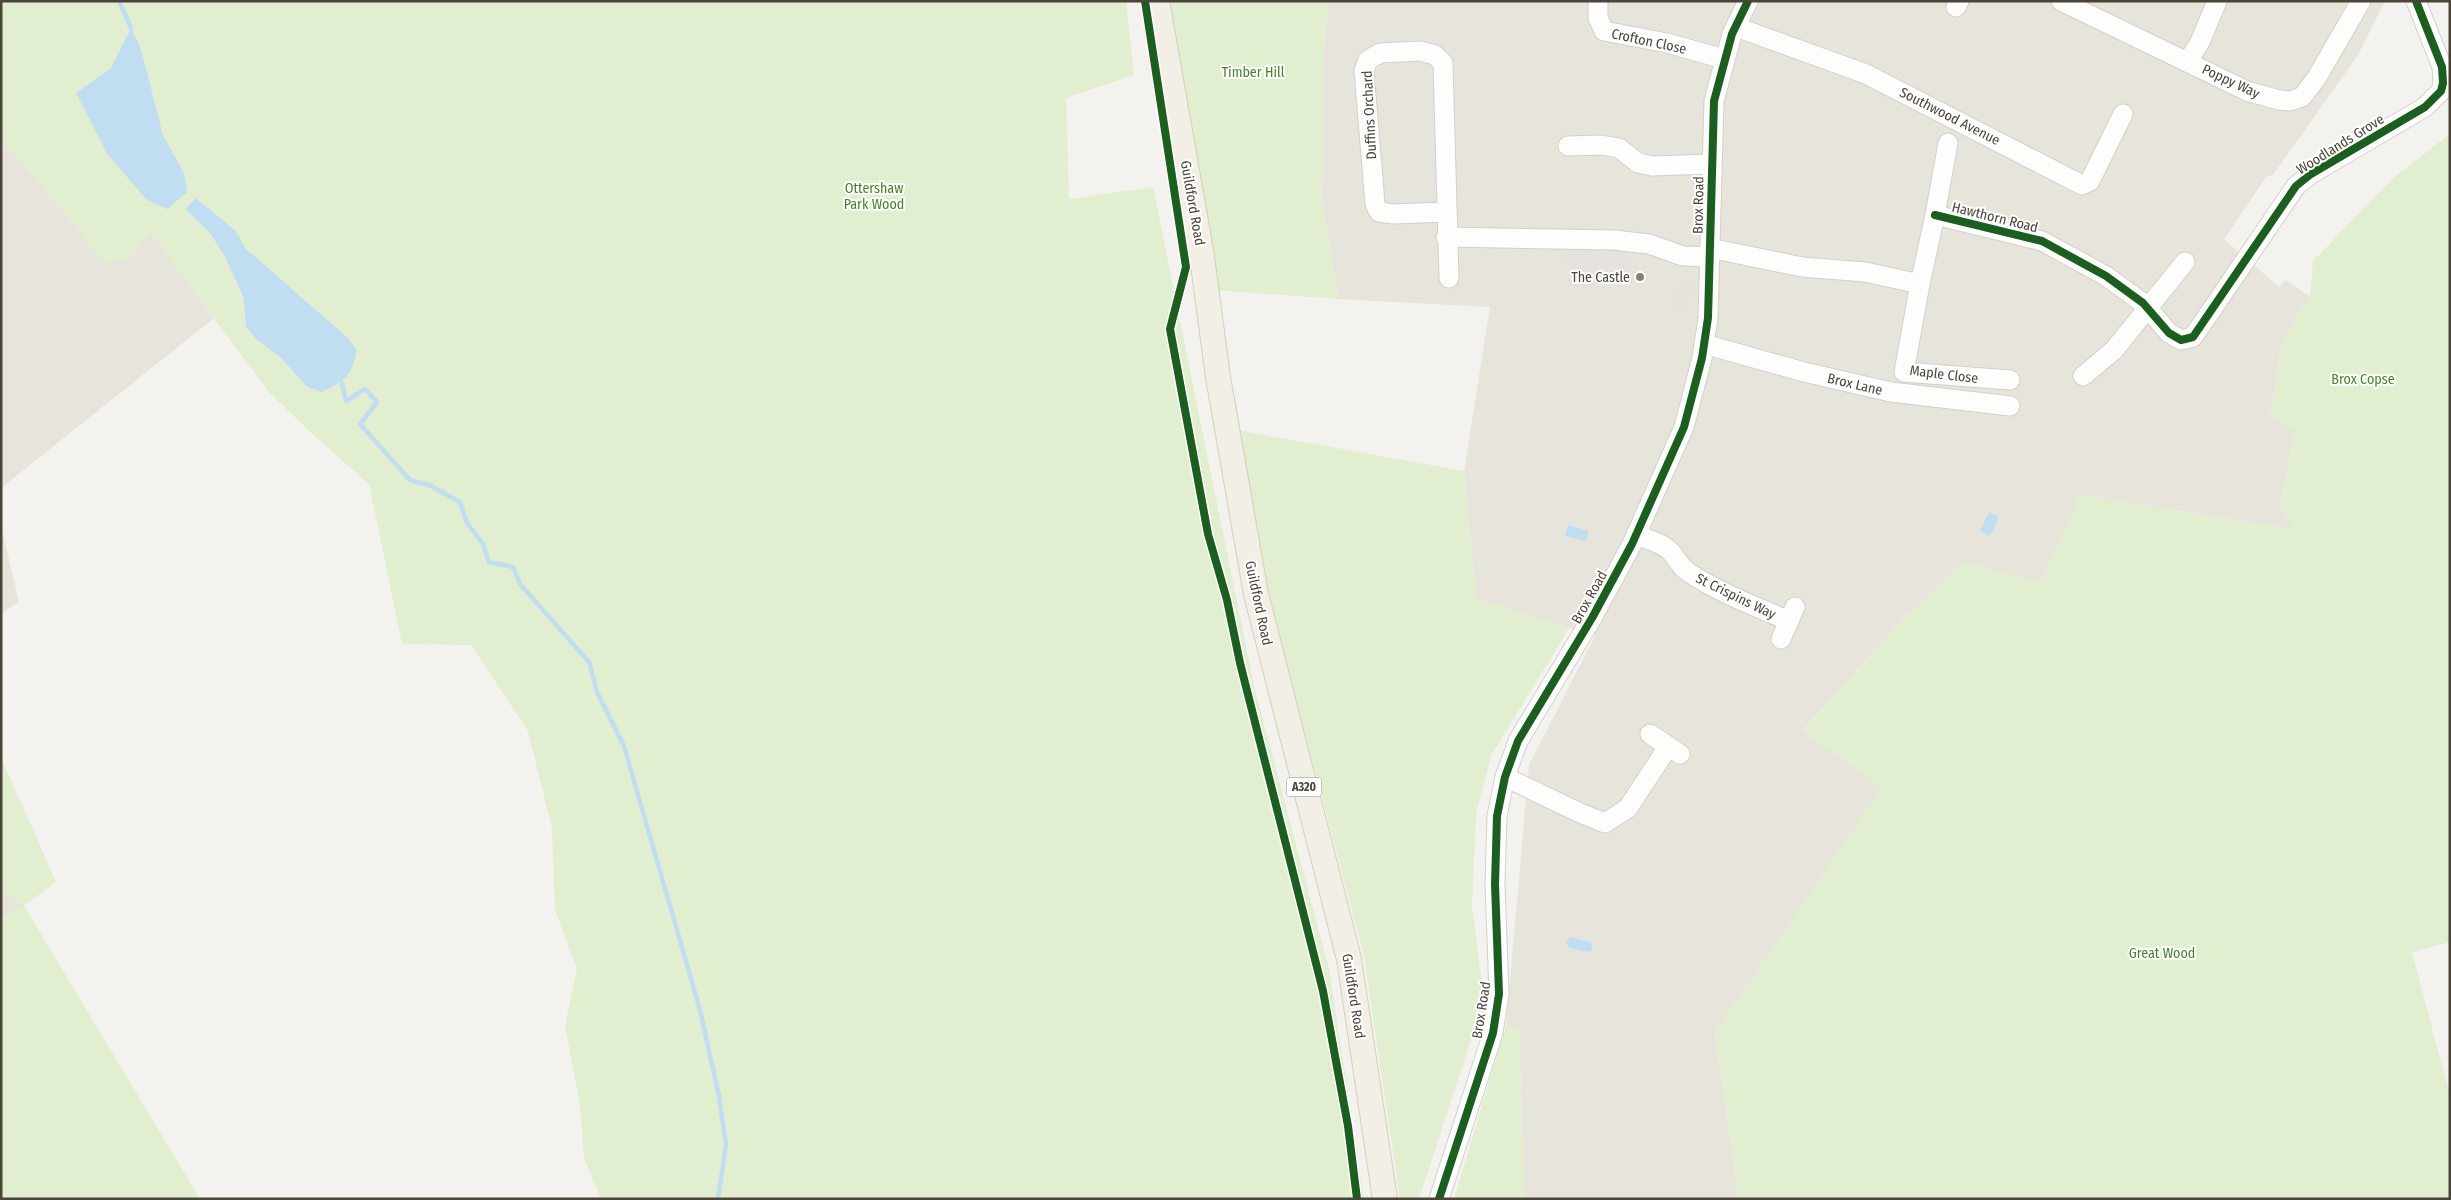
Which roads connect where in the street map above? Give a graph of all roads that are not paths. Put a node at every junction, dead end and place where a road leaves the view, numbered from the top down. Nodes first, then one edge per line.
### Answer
1 (1158, 1) edge
2 (1598, 1) edge
3 (1748, 1) edge
4 (2061, 1) edge
5 (2217, 1) edge
6 (2361, 1) edge
7 (2416, 1) edge
8 (1736, 27) junction
9 (1724, 59) junction
10 (2188, 60) junction
11 (2122, 114) dead end
12 (1948, 143) dead end
13 (1568, 146) dead end
14 (1711, 164) junction
15 (1446, 212) junction
16 (1936, 215) junction
17 (1446, 237) junction
18 (1710, 252) junction
19 (2186, 262) dead end
20 (1449, 278) dead end
21 (1920, 284) junction
22 (2148, 309) junction
23 (1704, 344) junction
24 (2083, 376) dead end
25 (2010, 380) dead end
26 (2010, 406) dead end
27 (1636, 535) junction
28 (1781, 639) dead end
29 (1650, 734) dead end
30 (1506, 777) junction
31 (1385, 1199) edge
32 (1439, 1199) edge

1 - 31 main road, Guildford Road / A320
2 - 9 street, Crofton Close
3 - 8 street, Brox Road
4 - 10 street, Poppy Way
5 - 10 street
6 - 10 street, Poppy Way
7 - 22 street, Woodlands Grove
8 - 9 street, Brox Road
8 - 11 street, Southwood Avenue
9 - 14 street, Brox Road
12 - 16 street, Hawthorn Road
13 - 14 street
14 - 18 street, Brox Road
15 - 15 street, Duffins Orchard
15 - 17 street, Duffins Orchard
16 - 21 street, Hawthorn Road
16 - 22 street, Hawthorn Road
17 - 18 street
17 - 20 street, Duffins Orchard
18 - 21 street
18 - 23 street, Brox Road
19 - 22 street
21 - 25 street, Maple Close
22 - 24 street
23 - 26 street, Brox Lane
23 - 27 street, Brox Road
27 - 28 street, St Crispins Way
27 - 30 street, Brox Road
29 - 30 street
30 - 32 street, Brox Road

